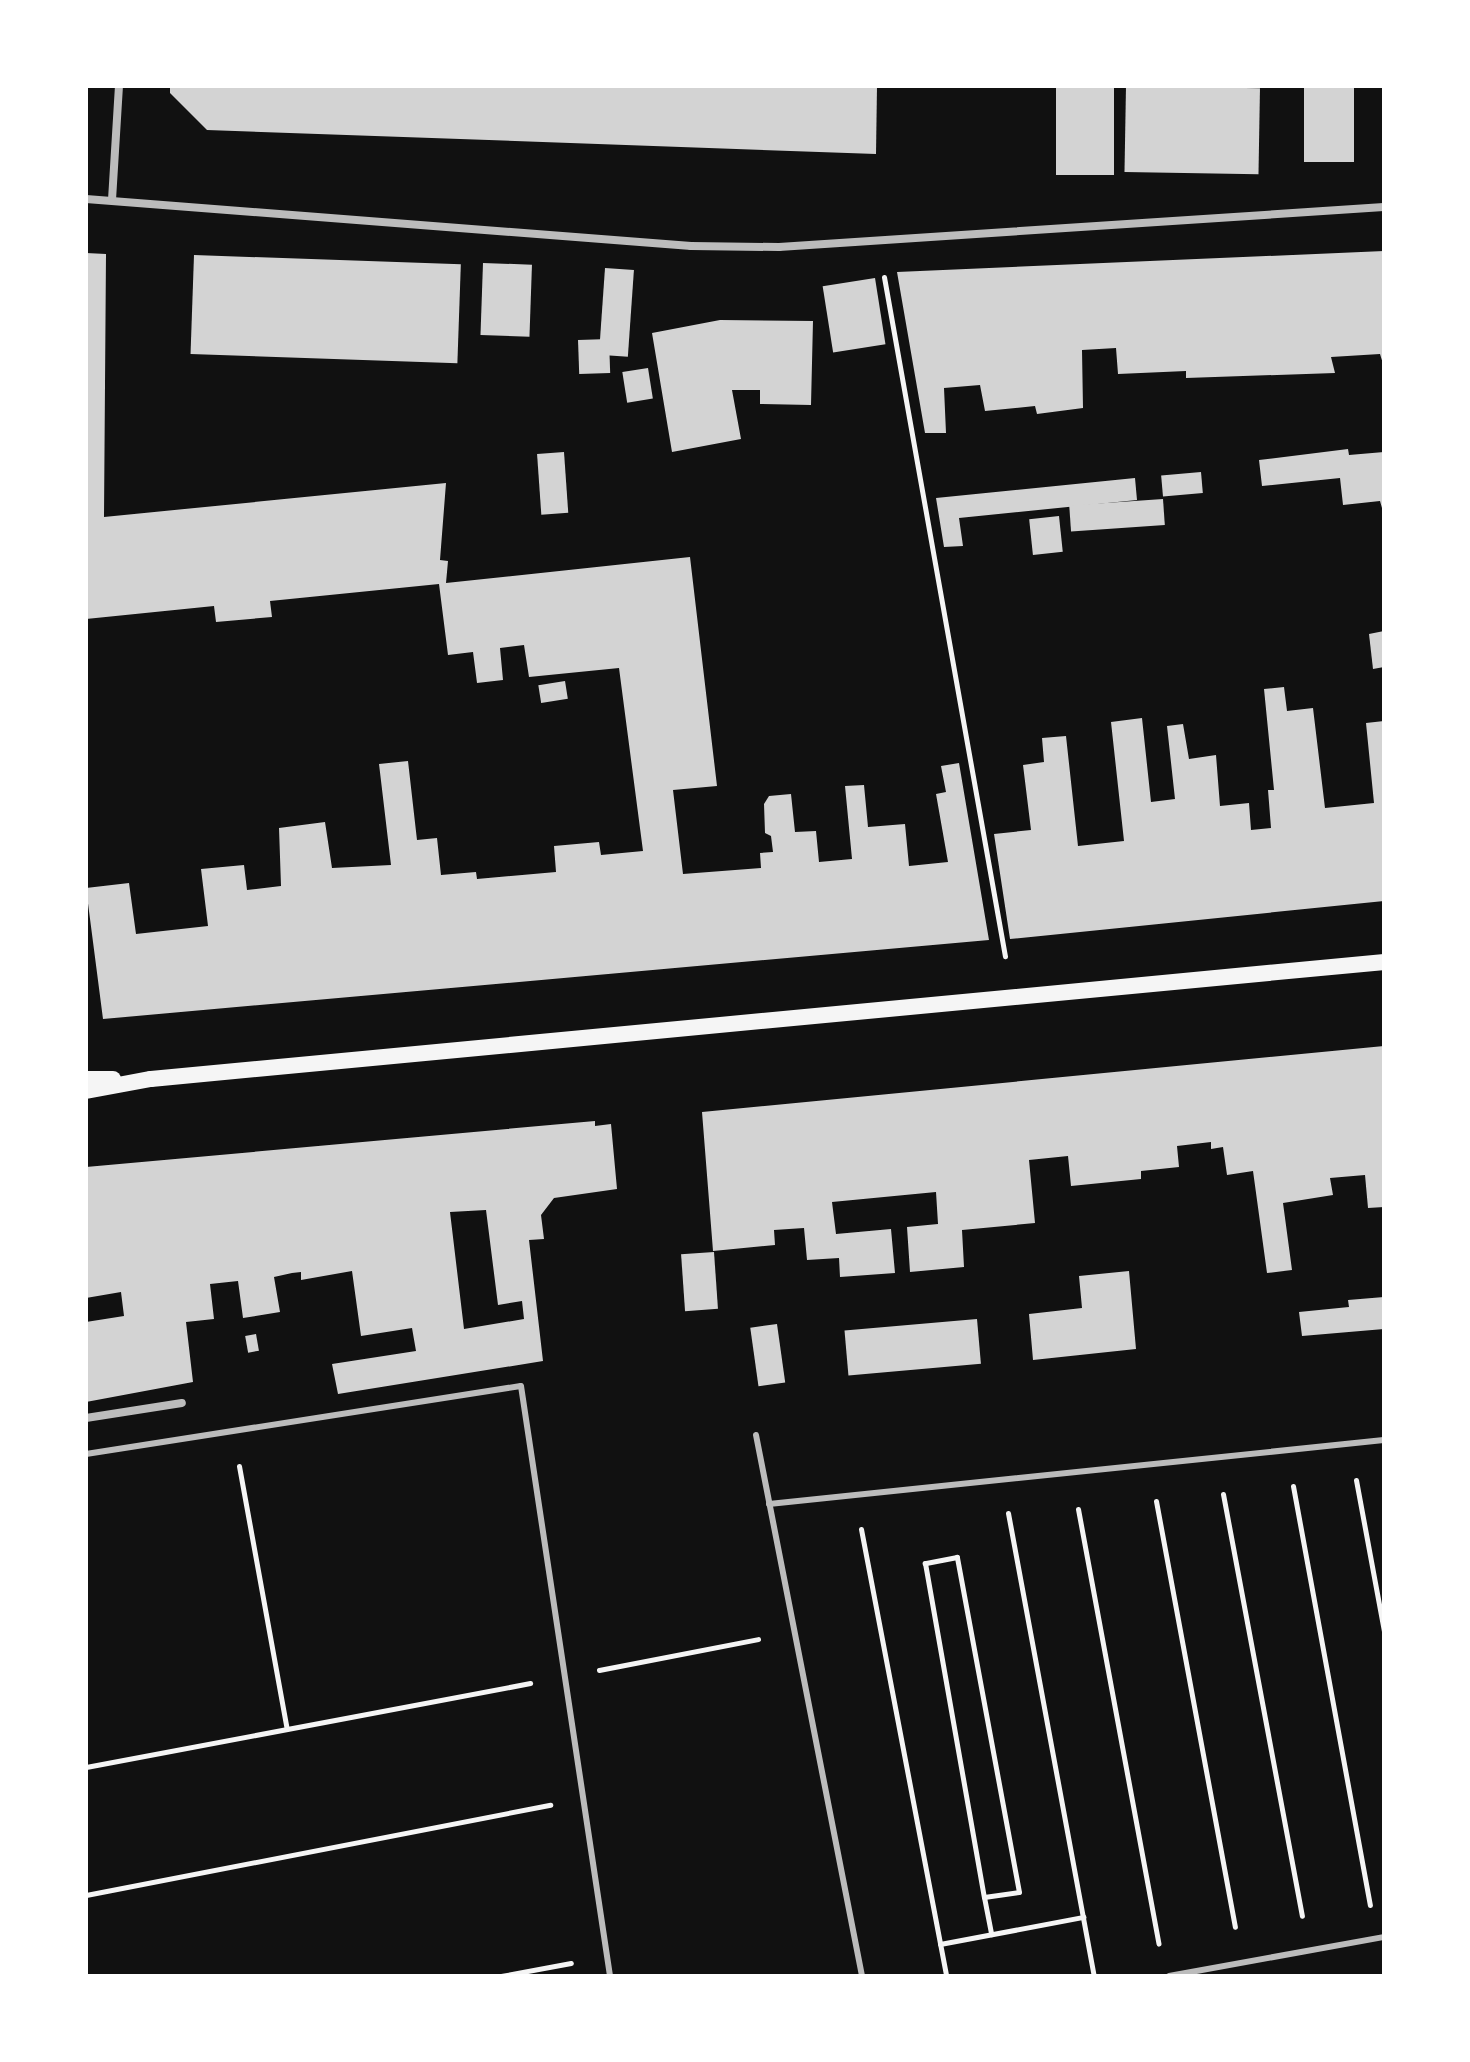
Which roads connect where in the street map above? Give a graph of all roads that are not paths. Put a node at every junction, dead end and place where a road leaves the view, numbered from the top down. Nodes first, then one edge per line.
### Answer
1 (119, 86) edge
2 (86, 199) edge
3 (112, 200) junction
4 (1384, 207) edge
5 (1384, 962) edge
6 (86, 1079) edge
7 (151, 1079) junction
8 (86, 1091) edge
9 (182, 1403) dead end
10 (86, 1418) edge
11 (756, 1435) dead end
12 (1384, 1440) edge
13 (86, 1454) edge
14 (769, 1504) junction
15 (1380, 1938) edge
16 (610, 1976) edge
17 (862, 1976) edge
18 (1169, 1976) edge

1 - 3 street
2 - 3 street
3 - 4 street
5 - 7 main road
6 - 7 main road
7 - 8 main road
9 - 10 street
11 - 14 lane
12 - 14 lane
13 - 16 lane
14 - 17 lane
15 - 18 lane

